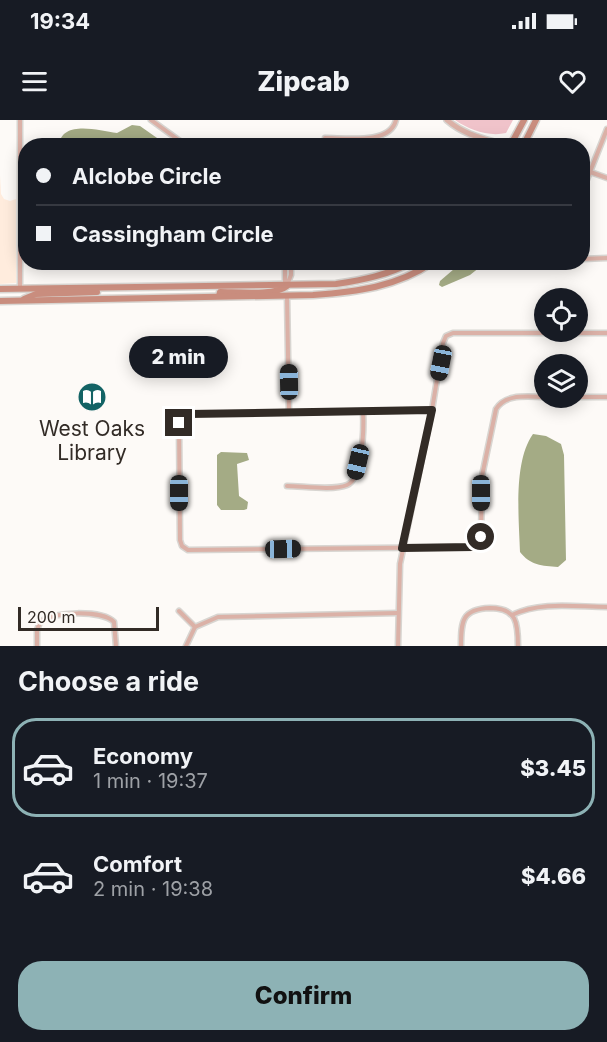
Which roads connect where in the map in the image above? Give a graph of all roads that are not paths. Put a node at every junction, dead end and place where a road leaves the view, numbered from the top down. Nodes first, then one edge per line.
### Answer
1 (20, 120) edge
2 (151, 120) edge
3 (396, 120) edge
4 (447, 120) edge
5 (524, 120) edge
6 (536, 120) edge
7 (607, 129) edge
8 (20, 138) edge
9 (176, 138) edge
10 (325, 138) dead end
11 (482, 138) edge
12 (514, 138) edge
13 (527, 138) edge
14 (590, 171) joint
15 (607, 178) edge
16 (607, 258) edge
17 (590, 259) edge
18 (20, 270) edge
19 (285, 270) edge
20 (291, 270) edge
21 (398, 270) edge
22 (422, 270) edge
23 (363, 280) junction
24 (286, 286) junction
25 (111, 288) junction
26 (20, 289) junction
27 (0, 290) edge
28 (287, 295) junction
29 (219, 296) junction
30 (23, 300) junction
31 (0, 301) edge
32 (607, 333) edge
33 (588, 397) edge
34 (607, 397) edge
35 (534, 398) edge
36 (432, 410) junction
37 (363, 411) junction
38 (289, 412) junction
39 (287, 486) dead end
40 (402, 548) junction
41 (607, 607) edge
42 (178, 611) dead end
43 (398, 613) junction
44 (513, 615) junction
45 (195, 627) junction
46 (37, 646) edge
47 (116, 646) edge
48 (186, 646) edge
49 (398, 646) edge
50 (461, 646) edge
51 (518, 646) edge

1 - 8 street
2 - 9 street
3 - 10 street
4 - 11 street
5 - 12 main road
6 - 13 main road
7 - 14 street
14 - 15 street
16 - 17 street
18 - 26 street
19 - 24 street
20 - 24 street
21 - 23 main road
22 - 28 main road
23 - 24 main road
23 - 28 main road
24 - 25 main road
24 - 29 main road
25 - 26 main road
25 - 30 main road
26 - 27 main road
28 - 29 main road
28 - 38 street
29 - 30 main road
30 - 31 main road
32 - 36 street
33 - 34 street
35 - 40 street
36 - 37 street
36 - 40 street
37 - 38 street
37 - 39 street
38 - 40 street
40 - 43 street
41 - 44 street
42 - 45 street
43 - 45 street
43 - 49 street
44 - 50 street
44 - 51 street
45 - 48 street
46 - 47 street

